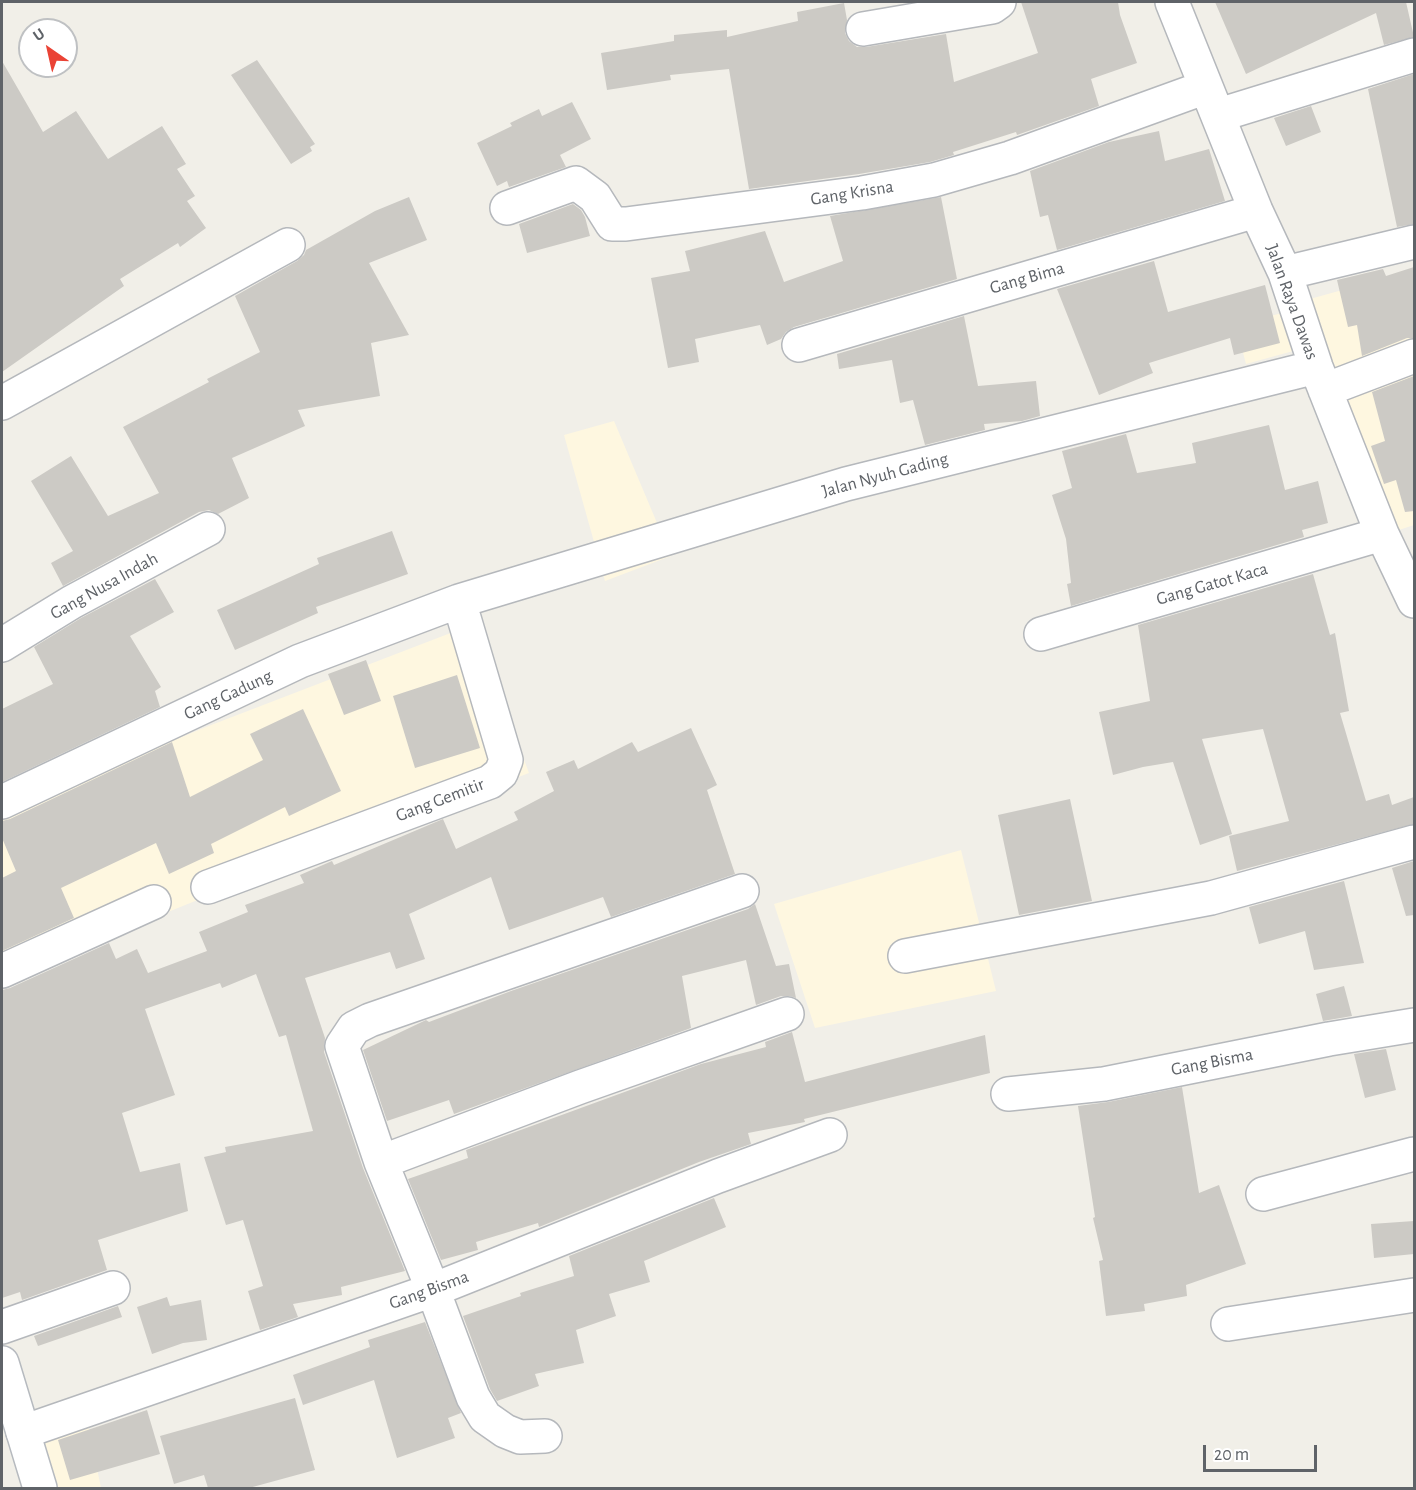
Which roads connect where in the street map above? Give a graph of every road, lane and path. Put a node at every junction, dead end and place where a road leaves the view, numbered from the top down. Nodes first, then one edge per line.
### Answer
1 (999, 2) edge
2 (1172, 2) edge
3 (863, 28) dead end
4 (1414, 54) edge
5 (1213, 101) junction
6 (507, 208) dead end
7 (1256, 211) junction
8 (1414, 242) edge
9 (288, 245) dead end
10 (1285, 273) junction
11 (799, 345) dead end
12 (1414, 356) edge
13 (1320, 379) junction
14 (2, 403) edge
15 (208, 529) dead end
16 (1382, 534) junction
17 (459, 601) junction
18 (1414, 601) edge
19 (1041, 634) dead end
20 (2, 645) edge
21 (2, 802) edge
22 (1414, 842) edge
23 (208, 887) dead end
24 (742, 891) dead end
25 (154, 902) dead end
26 (905, 956) dead end
27 (2, 971) edge
28 (787, 1014) dead end
29 (1414, 1025) edge
30 (1008, 1094) dead end
31 (830, 1135) dead end
32 (1414, 1154) edge
33 (381, 1162) junction
34 (1263, 1194) dead end
35 (113, 1288) dead end
36 (433, 1290) junction
37 (1414, 1295) edge
38 (1228, 1324) dead end
39 (2, 1327) edge
40 (2, 1363) edge
41 (14, 1421) edge
42 (545, 1436) dead end
43 (40, 1488) edge

1 - 3 street
2 - 5 street, Jalan Raya Dawas
4 - 5 street
5 - 6 street, Gang Krisna
5 - 7 street, Jalan Raya Dawas
7 - 10 street, Jalan Raya Dawas
7 - 11 street, Gang Bima
8 - 10 street
9 - 14 street
10 - 13 street, Jalan Raya Dawas
12 - 13 street, Jalan Nyuh Gading
13 - 16 street, Jalan Raya Dawas
13 - 17 street, Jalan Nyuh Gading
15 - 20 street, Gang Nusa Indah
16 - 18 street, Jalan Raya Dawas
16 - 19 street, Gang Gatot Kaca
17 - 21 street, Gang Gadung
17 - 23 street, Gang Gemitir
22 - 26 street
24 - 33 street
25 - 27 street
28 - 33 street
29 - 30 street, Gang Bisma
31 - 36 street, Gang Bisma
32 - 34 street
33 - 36 street
35 - 39 street
36 - 41 street, Gang Bisma
36 - 42 street
37 - 38 street
40 - 41 street
41 - 43 street

